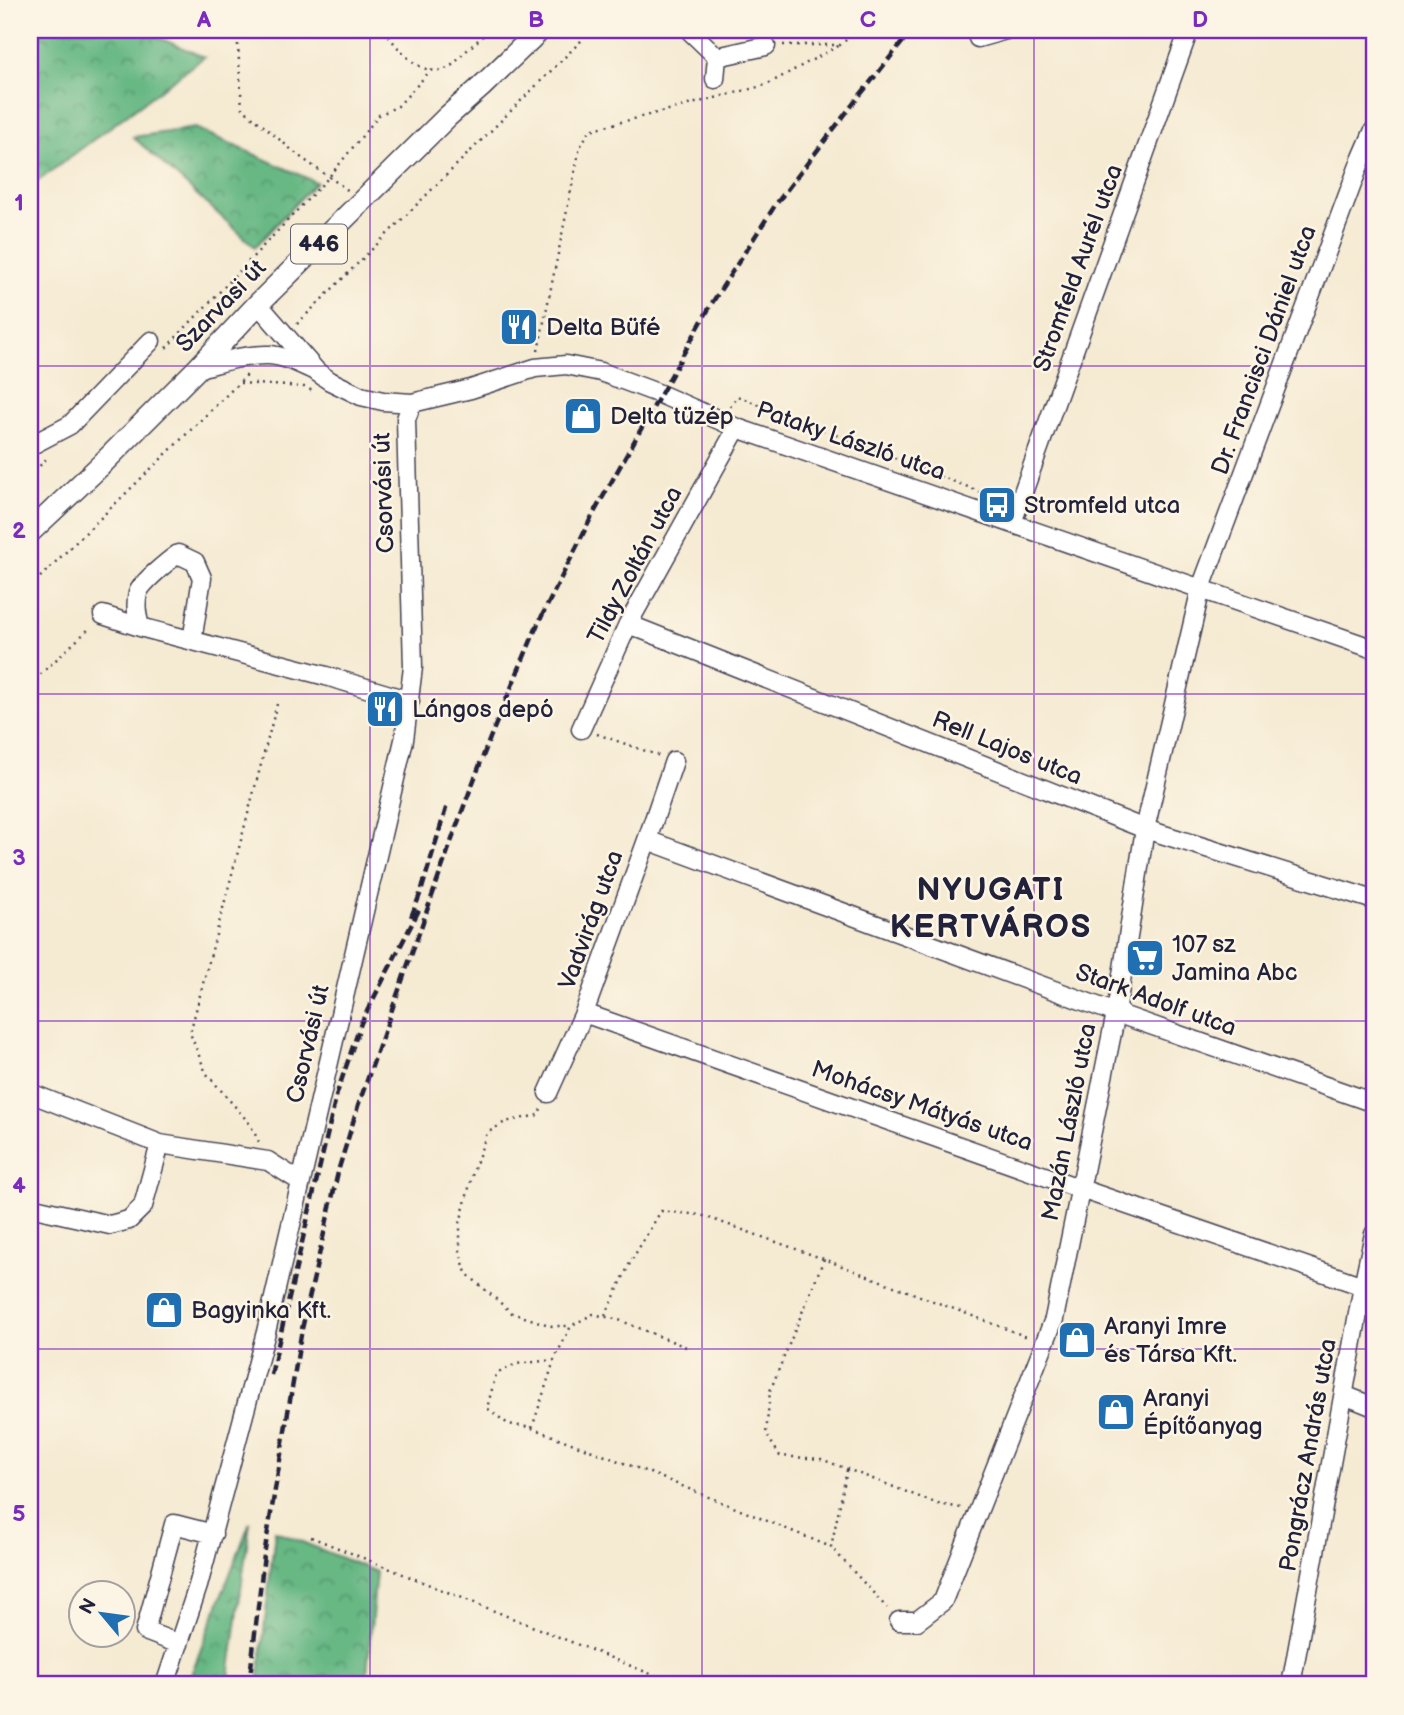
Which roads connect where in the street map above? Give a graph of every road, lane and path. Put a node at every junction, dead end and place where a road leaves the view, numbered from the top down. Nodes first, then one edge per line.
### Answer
1 (237, 30) edge
2 (384, 30) edge
3 (489, 30) edge
4 (540, 30) edge
5 (592, 30) edge
6 (689, 30) edge
7 (858, 30) edge
8 (1006, 30) edge
9 (1189, 30) edge
10 (978, 38) dead end
11 (840, 45) junction
12 (766, 46) joint
13 (718, 57) junction
14 (430, 70) junction
15 (715, 79) dead end
16 (1374, 130) edge
17 (329, 177) junction
18 (363, 201) junction
19 (258, 304) junction
20 (286, 336) junction
21 (157, 346) joint
22 (266, 355) junction
23 (198, 368) junction
24 (535, 368) junction
25 (317, 372) junction
26 (240, 383) junction
27 (314, 392) dead end
28 (412, 403) junction
29 (729, 424) junction
30 (30, 446) edge
31 (51, 455) dead end
32 (30, 476) edge
33 (1015, 515) junction
34 (30, 532) edge
35 (30, 587) edge
36 (1200, 588) junction
37 (103, 615) joint
38 (628, 624) junction
39 (140, 627) junction
40 (192, 641) junction
41 (1374, 649) edge
42 (30, 684) edge
43 (410, 701) junction
44 (277, 704) dead end
45 (581, 729) joint
46 (674, 761) joint
47 (1146, 829) junction
48 (647, 839) junction
49 (1374, 900) edge
50 (584, 1013) junction
51 (1116, 1013) junction
52 (30, 1093) edge
53 (548, 1093) joint
54 (1374, 1103) edge
55 (160, 1144) junction
56 (268, 1161) junction
57 (301, 1182) junction
58 (1081, 1189) junction
59 (30, 1207) edge
60 (1374, 1234) edge
61 (824, 1259) junction
62 (1363, 1286) junction
63 (605, 1317) junction
64 (571, 1326) junction
65 (1044, 1343) junction
66 (686, 1347) dead end
67 (554, 1360) junction
68 (1344, 1395) junction
69 (1374, 1406) edge
70 (532, 1428) junction
71 (848, 1469) junction
72 (979, 1511) junction
73 (213, 1534) junction
74 (311, 1537) dead end
75 (831, 1547) junction
76 (898, 1621) joint
77 (179, 1644) junction
78 (165, 1685) edge
79 (678, 1685) edge
80 (1292, 1685) edge

1 - 17 path
2 - 14 path
3 - 14 path
4 - 18 main road, Szarvasi út / 446
5 - 20 path
6 - 13 street
7 - 11 path
8 - 10 street
9 - 33 street, Stromfeld Aurél utca
11 - 12 path
11 - 24 path
12 - 13 street
13 - 15 street
14 - 17 path
16 - 36 street, Dr. Francisci Dániel utca
17 - 18 path
17 - 21 path
18 - 19 main road, Szarvasi út / 446
19 - 20 street, Pataky László utca
19 - 23 main road, Szarvasi út / 446
20 - 25 street, Pataky László utca
21 - 30 street
22 - 23 street
22 - 25 street
22 - 26 path
23 - 34 main road, Szarvasi út / 446
24 - 28 street, Pataky László utca
24 - 29 street, Pataky László utca
25 - 28 street, Pataky László utca
26 - 27 path
26 - 35 path
28 - 43 street, Csorvási út
29 - 33 street, Pataky László utca
29 - 33 path
29 - 38 street, Tildy Zoltán utca
31 - 32 path
33 - 36 street, Pataky László utca
36 - 41 street, Pataky László utca
36 - 47 street, Mazán László utca
37 - 39 street
37 - 42 path
38 - 45 street, Tildy Zoltán utca
38 - 47 street, Rell Lajos utca
39 - 40 street
39 - 40 street
40 - 43 street
43 - 57 street, Csorvási út
44 - 56 path
45 - 46 path
46 - 48 street, Vadvirág utca
47 - 49 street, Rell Lajos utca
47 - 51 street, Mazán László utca
48 - 50 street, Vadvirág utca
48 - 51 street, Stark Adolf utca
50 - 53 street, Vadvirág utca
50 - 58 street, Mohácsy Mátyás utca
51 - 54 street, Stark Adolf utca
51 - 58 street, Mazán László utca
52 - 55 street
53 - 64 path
55 - 56 street
55 - 59 street
56 - 57 street
57 - 73 street, Csorvási út
58 - 62 street, Mohácsy Mátyás utca
58 - 65 street, Mazán László utca
60 - 62 street, Pongrácz András utca
61 - 63 path
61 - 65 path
61 - 71 path
62 - 68 street, Pongrácz András utca
63 - 64 path
63 - 66 path
64 - 67 path
65 - 72 street, Mazán László utca
67 - 70 path
67 - 70 path
68 - 69 street
68 - 80 street, Pongrácz András utca
70 - 75 path
71 - 72 path
71 - 75 path
72 - 76 street, Mazán László utca
73 - 77 street, Csorvási út
73 - 77 street
74 - 79 path
75 - 76 path
77 - 78 street, Csorvási út

